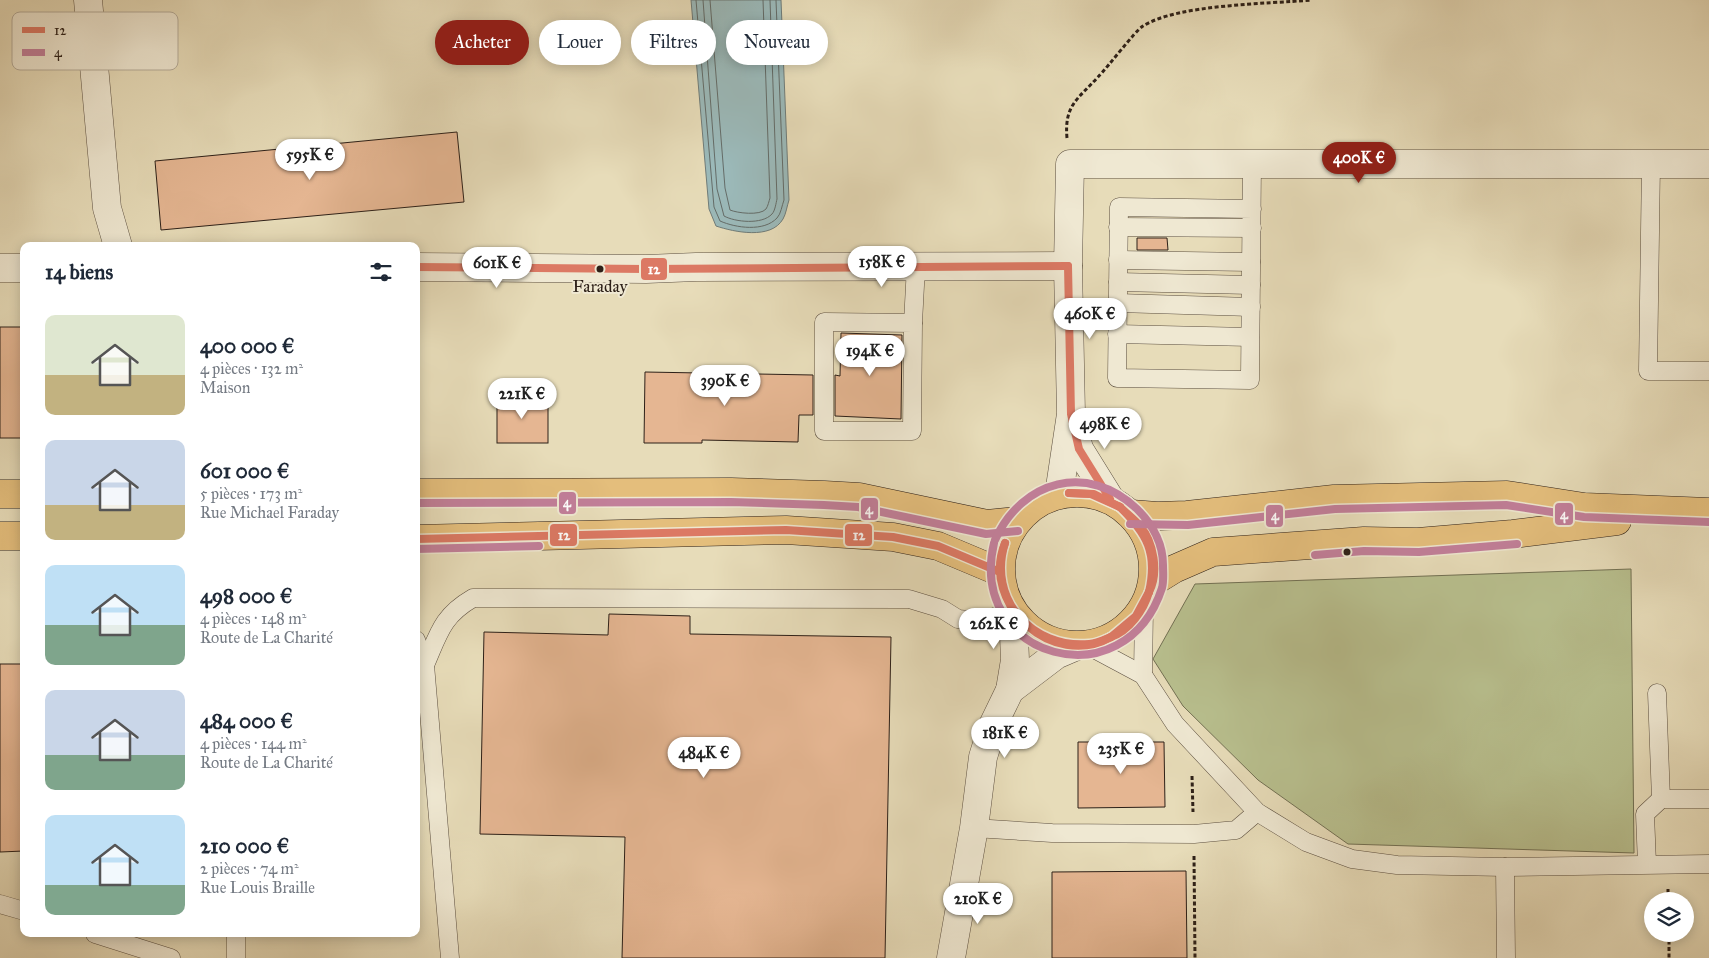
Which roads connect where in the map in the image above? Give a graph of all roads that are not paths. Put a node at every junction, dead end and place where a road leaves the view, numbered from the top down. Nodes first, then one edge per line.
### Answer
1 (94, 70) edge
2 (1252, 163) junction
3 (1650, 163) junction
4 (1709, 164) edge
5 (1252, 209) junction
6 (1118, 227) junction
7 (1252, 228) junction
8 (117, 242) edge
9 (1118, 260) junction
10 (1251, 262) junction
11 (916, 266) junction
12 (1068, 266) junction
13 (0, 268) edge
14 (20, 268) edge
15 (420, 268) edge
16 (1118, 282) junction
17 (1251, 285) junction
18 (1118, 303) junction
19 (1251, 307) junction
20 (913, 323) junction
21 (1117, 334) junction
22 (1250, 337) junction
23 (1709, 371) edge
24 (1071, 414) junction
25 (420, 493) edge
26 (0, 494) edge
27 (20, 494) edge
28 (1059, 494) junction
29 (1120, 506) junction
30 (1696, 512) edge
31 (20, 517) edge
32 (0, 518) edge
33 (1016, 521) junction
34 (0, 536) edge
35 (20, 536) edge
36 (420, 539) edge
37 (1000, 572) junction
38 (1153, 582) junction
39 (1144, 607) junction
40 (1013, 612) junction
41 (1081, 645) junction
42 (420, 651) edge
43 (425, 665) junction
44 (1143, 675) junction
45 (1010, 690) junction
46 (1657, 693) dead end
47 (1661, 799) junction
48 (1709, 799) edge
49 (1257, 812) junction
50 (974, 828) junction
51 (1646, 864) junction
52 (1709, 864) edge
53 (1505, 867) junction
54 (0, 904) edge
55 (20, 910) edge
56 (104, 937) edge
57 (236, 937) edge
58 (171, 958) edge
59 (236, 958) edge
60 (450, 958) edge
61 (951, 958) edge
62 (1506, 958) edge

1 - 8 street
2 - 3 street
2 - 5 lane
2 - 12 street
3 - 4 street
3 - 23 lane
5 - 6 lane
5 - 7 lane
6 - 7 lane
6 - 9 lane
7 - 10 lane
9 - 10 lane
9 - 16 lane
10 - 17 lane
11 - 12 street
11 - 15 street
11 - 20 lane
12 - 24 street
13 - 14 street
16 - 17 lane
16 - 18 lane
17 - 19 lane
18 - 19 lane
18 - 21 lane
19 - 22 lane
20 - 20 lane
21 - 22 lane
21 - 22 lane
24 - 28 street
24 - 29 street
25 - 33 main road
26 - 27 main road
28 - 29 main road
28 - 33 main road
29 - 30 main road
29 - 38 main road
30 - 38 main road
31 - 32 main road
33 - 37 main road
34 - 35 main road
36 - 37 main road
37 - 40 main road
38 - 39 main road
39 - 41 main road
39 - 44 lane
40 - 41 main road
40 - 43 lane
40 - 45 street
41 - 44 lane
41 - 45 street
42 - 43 lane
43 - 60 lane
44 - 49 lane
45 - 50 street
46 - 47 lane
47 - 48 lane
47 - 51 lane
49 - 50 lane
49 - 53 lane
50 - 61 street
51 - 52 lane
51 - 53 lane
53 - 62 lane
54 - 55 lane
56 - 58 lane
57 - 59 lane

